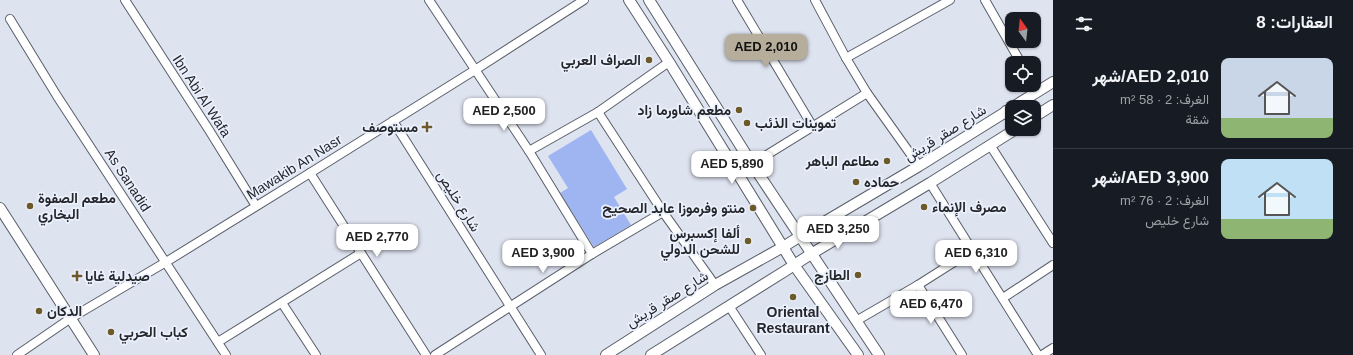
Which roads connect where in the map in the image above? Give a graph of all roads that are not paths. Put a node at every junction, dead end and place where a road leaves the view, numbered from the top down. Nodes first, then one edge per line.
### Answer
1 (125, 0) edge
2 (429, 0) edge
3 (584, 0) edge
4 (629, 0) edge
5 (648, 0) edge
6 (737, 0) edge
7 (815, 0) edge
8 (950, 0) edge
9 (985, 0) edge
10 (10, 19) dead end
11 (1017, 56) edge
12 (846, 58) junction
13 (669, 62) junction
14 (475, 70) junction
15 (1053, 82) edge
16 (1041, 86) edge
17 (1031, 92) edge
18 (867, 93) junction
19 (1022, 100) edge
20 (1052, 109) edge
21 (598, 112) junction
22 (1041, 114) edge
23 (1005, 115) edge
24 (393, 121) junction
25 (813, 126) junction
26 (1005, 136) edge
27 (990, 145) junction
28 (529, 152) junction
29 (752, 164) junction
30 (919, 166) junction
31 (310, 173) junction
32 (930, 183) junction
33 (256, 206) junction
34 (0, 208) edge
35 (663, 212) junction
36 (799, 237) junction
37 (1053, 243) edge
38 (783, 247) junction
39 (973, 250) junction
40 (362, 253) junction
41 (592, 254) junction
42 (811, 254) junction
43 (166, 262) junction
44 (794, 265) junction
45 (1053, 265) edge
46 (715, 285) junction
47 (918, 285) junction
48 (1003, 298) junction
49 (282, 303) junction
50 (729, 306) junction
51 (510, 308) junction
52 (71, 318) junction
53 (856, 321) junction
54 (218, 342) junction
55 (1053, 348) edge
56 (17, 355) edge
57 (94, 355) edge
58 (226, 355) edge
59 (316, 355) edge
60 (426, 355) edge
61 (435, 355) edge
62 (541, 355) edge
63 (606, 355) edge
64 (651, 355) edge
65 (761, 355) edge
66 (858, 355) edge
67 (879, 355) edge
68 (962, 355) edge
69 (1038, 355) edge
70 (1042, 355) edge

1 - 33 street, Ibn Abi Al Wafa
2 - 14 street
3 - 14 street, Mawakib An Nasr
4 - 13 street
5 - 29 street
6 - 25 street
7 - 12 street
8 - 12 street
9 - 11 street
10 - 43 street, As Sanadid
12 - 18 street
13 - 21 street
13 - 38 street
14 - 24 street, Mawakib An Nasr
14 - 28 street
15 - 16 street, شارع صقر قريش
17 - 19 street, شارع صقر قريش
18 - 25 street
18 - 30 street
20 - 22 street
21 - 28 street
21 - 35 street
23 - 30 street, شارع صقر قريش
24 - 31 street, Mawakib An Nasr
24 - 51 street, شارع خليص
25 - 29 street
26 - 27 street
27 - 32 street
27 - 37 street
28 - 41 street
29 - 36 street
30 - 36 street, شارع صقر قريش
31 - 33 street, Mawakib An Nasr
31 - 40 street
32 - 39 street
32 - 42 street
33 - 43 street, Mawakib An Nasr
34 - 52 street
35 - 41 street
35 - 46 street
36 - 38 street, شارع صقر قريش
36 - 42 street
38 - 44 street
38 - 46 street, شارع صقر قريش
39 - 47 street
39 - 48 street
40 - 49 street
40 - 60 street
41 - 51 street
42 - 44 street
42 - 53 street
43 - 52 street, Mawakib An Nasr
43 - 54 street, As Sanadid
44 - 50 street
44 - 66 street
45 - 48 street
46 - 63 street, شارع صقر قريش
47 - 53 street
47 - 68 street
48 - 69 street
49 - 54 street
49 - 59 street
50 - 64 street
50 - 65 street
51 - 61 street
51 - 62 street, شارع خليص
52 - 56 street, Mawakib An Nasr
52 - 57 street
53 - 67 street
54 - 58 street, As Sanadid
55 - 70 street

